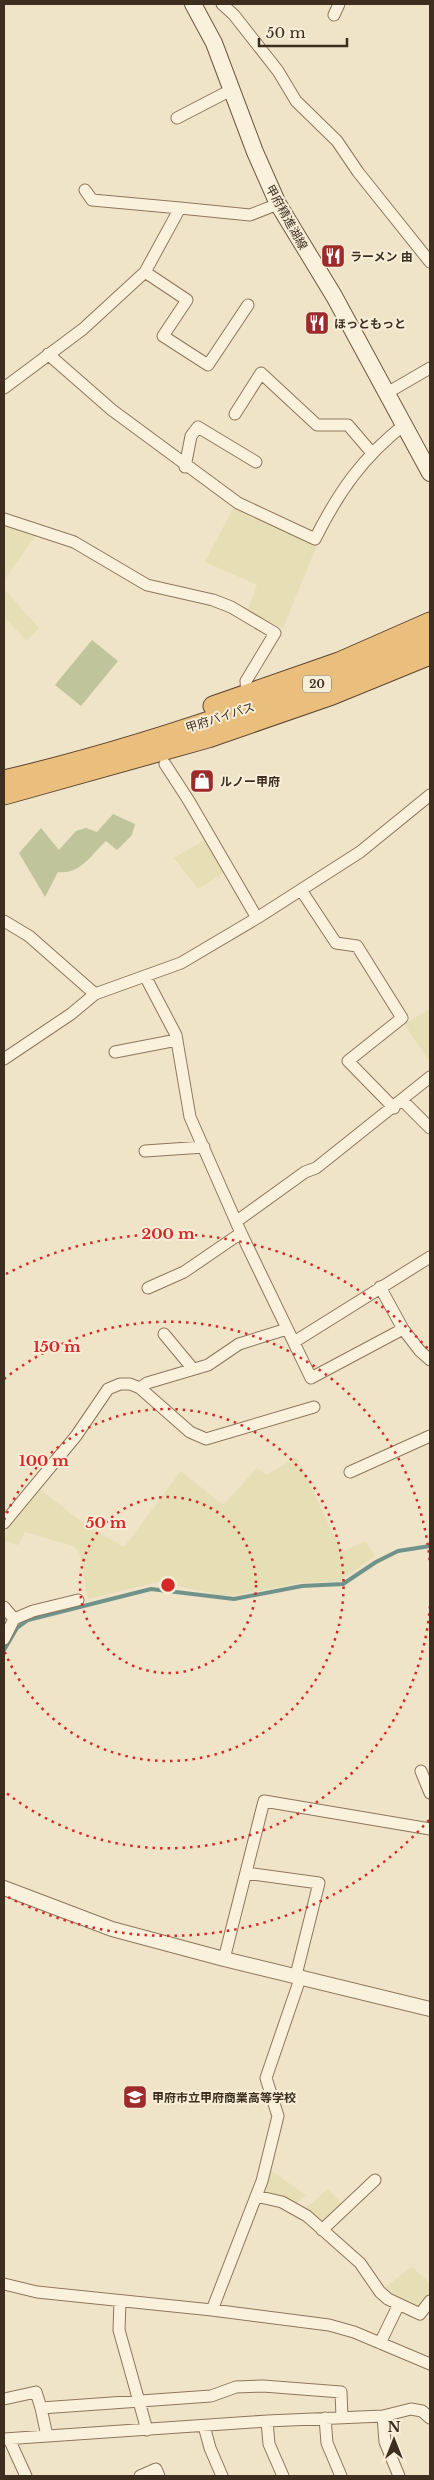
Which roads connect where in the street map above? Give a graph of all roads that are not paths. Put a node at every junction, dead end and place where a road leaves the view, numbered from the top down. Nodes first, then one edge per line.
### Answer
1 (193, 4) edge
2 (222, 4) edge
3 (231, 90) junction
4 (177, 118) dead end
5 (85, 190) dead end
6 (278, 204) junction
7 (180, 208) junction
8 (430, 262) edge
9 (144, 272) junction
10 (248, 305) dead end
11 (48, 354) junction
12 (430, 368) edge
13 (4, 388) edge
14 (387, 393) junction
15 (235, 414) dead end
16 (405, 424) junction
17 (372, 453) junction
18 (256, 462) dead end
19 (185, 466) junction
20 (430, 473) edge
21 (4, 519) edge
22 (430, 622) edge
23 (430, 638) edge
24 (430, 655) edge
25 (430, 666) edge
26 (247, 694) junction
27 (205, 731) junction
28 (165, 764) junction
29 (8, 781) edge
30 (44, 786) junction
31 (430, 795) edge
32 (301, 890) junction
33 (258, 918) junction
34 (4, 921) edge
35 (144, 976) junction
36 (95, 994) junction
37 (177, 1040) junction
38 (115, 1052) dead end
39 (4, 1059) edge
40 (430, 1077) edge
41 (398, 1104) junction
42 (430, 1128) edge
43 (204, 1147) junction
44 (145, 1151) dead end
45 (237, 1221) junction
46 (241, 1234) junction
47 (430, 1257) edge
48 (380, 1287) junction
49 (148, 1288) dead end
50 (287, 1329) junction
51 (403, 1329) junction
52 (164, 1334) dead end
53 (294, 1342) junction
54 (430, 1360) edge
55 (193, 1369) junction
56 (140, 1388) junction
57 (314, 1407) dead end
58 (430, 1436) edge
59 (350, 1472) dead end
60 (4, 1523) edge
61 (78, 1600) dead end
62 (4, 1607) edge
63 (14, 1620) junction
64 (4, 1639) edge
65 (421, 1771) dead end
66 (430, 1793) edge
67 (430, 1829) edge
68 (246, 1873) junction
69 (4, 1888) edge
70 (224, 1960) junction
71 (299, 1976) junction
72 (430, 2009) edge
73 (375, 2180) dead end
74 (256, 2196) junction
75 (322, 2230) junction
76 (4, 2284) edge
77 (120, 2301) junction
78 (430, 2301) edge
79 (399, 2304) junction
80 (212, 2310) junction
81 (380, 2343) junction
82 (430, 2364) edge
83 (4, 2398) edge
84 (138, 2400) junction
85 (41, 2408) junction
86 (383, 2416) junction
87 (342, 2417) junction
88 (325, 2418) junction
89 (430, 2418) edge
90 (267, 2422) junction
91 (204, 2426) junction
92 (147, 2430) junction
93 (46, 2436) junction
94 (6, 2439) edge
95 (24, 2476) edge
96 (140, 2476) edge
97 (159, 2476) edge
98 (222, 2476) edge
99 (283, 2476) edge
100 (341, 2476) edge
101 (399, 2476) edge

1 - 3 main road, 甲府精進湖線
2 - 8 street
3 - 4 street
3 - 6 main road, 甲府精進湖線
5 - 7 street
6 - 7 street
6 - 14 main road, 甲府精進湖線
7 - 9 street
9 - 10 street
9 - 11 street
11 - 13 street
11 - 19 street
12 - 14 street
14 - 16 main road, 甲府精進湖線
15 - 17 street
16 - 17 street
16 - 20 main road, 甲府精進湖線
17 - 19 street
18 - 19 street
21 - 26 street
22 - 26 highway
23 - 27 highway, 甲府バイパス / 20
24 - 27 highway, 甲府バイパス / 20
25 - 28 highway
26 - 29 highway
27 - 29 highway, 甲府バイパス / 20
27 - 30 highway, 甲府バイパス / 20
28 - 30 highway
28 - 33 street
29 - 30 highway, 甲府バイパス / 20
31 - 32 street
32 - 33 street
32 - 41 street
33 - 35 street
34 - 36 street
35 - 36 street
35 - 37 street
36 - 39 street
37 - 38 street
37 - 43 street
40 - 41 street
41 - 42 street
41 - 45 street
43 - 44 street
43 - 45 street
45 - 46 street
46 - 49 street
46 - 50 street
47 - 48 street
48 - 51 street
48 - 53 street
50 - 53 street
50 - 55 street
51 - 53 street
51 - 54 street
52 - 55 street
55 - 56 street
56 - 57 street
56 - 60 street
58 - 59 street
61 - 63 street
62 - 63 street
63 - 64 street
65 - 66 street
67 - 68 street
68 - 70 street
68 - 71 street
69 - 70 street
70 - 71 street
71 - 72 street
71 - 74 street
73 - 75 street
74 - 75 street
74 - 80 street
75 - 79 street
76 - 77 street
77 - 80 street
77 - 84 street
78 - 79 street
79 - 81 street
80 - 81 street
81 - 82 street
83 - 85 street
84 - 85 street
84 - 87 street
84 - 92 street
85 - 93 street
86 - 87 street
86 - 89 street
86 - 101 street
87 - 88 street
88 - 90 street
88 - 100 street
90 - 91 street
90 - 99 street
91 - 92 street
91 - 98 street
92 - 93 street
93 - 94 street
94 - 95 street
96 - 97 street

